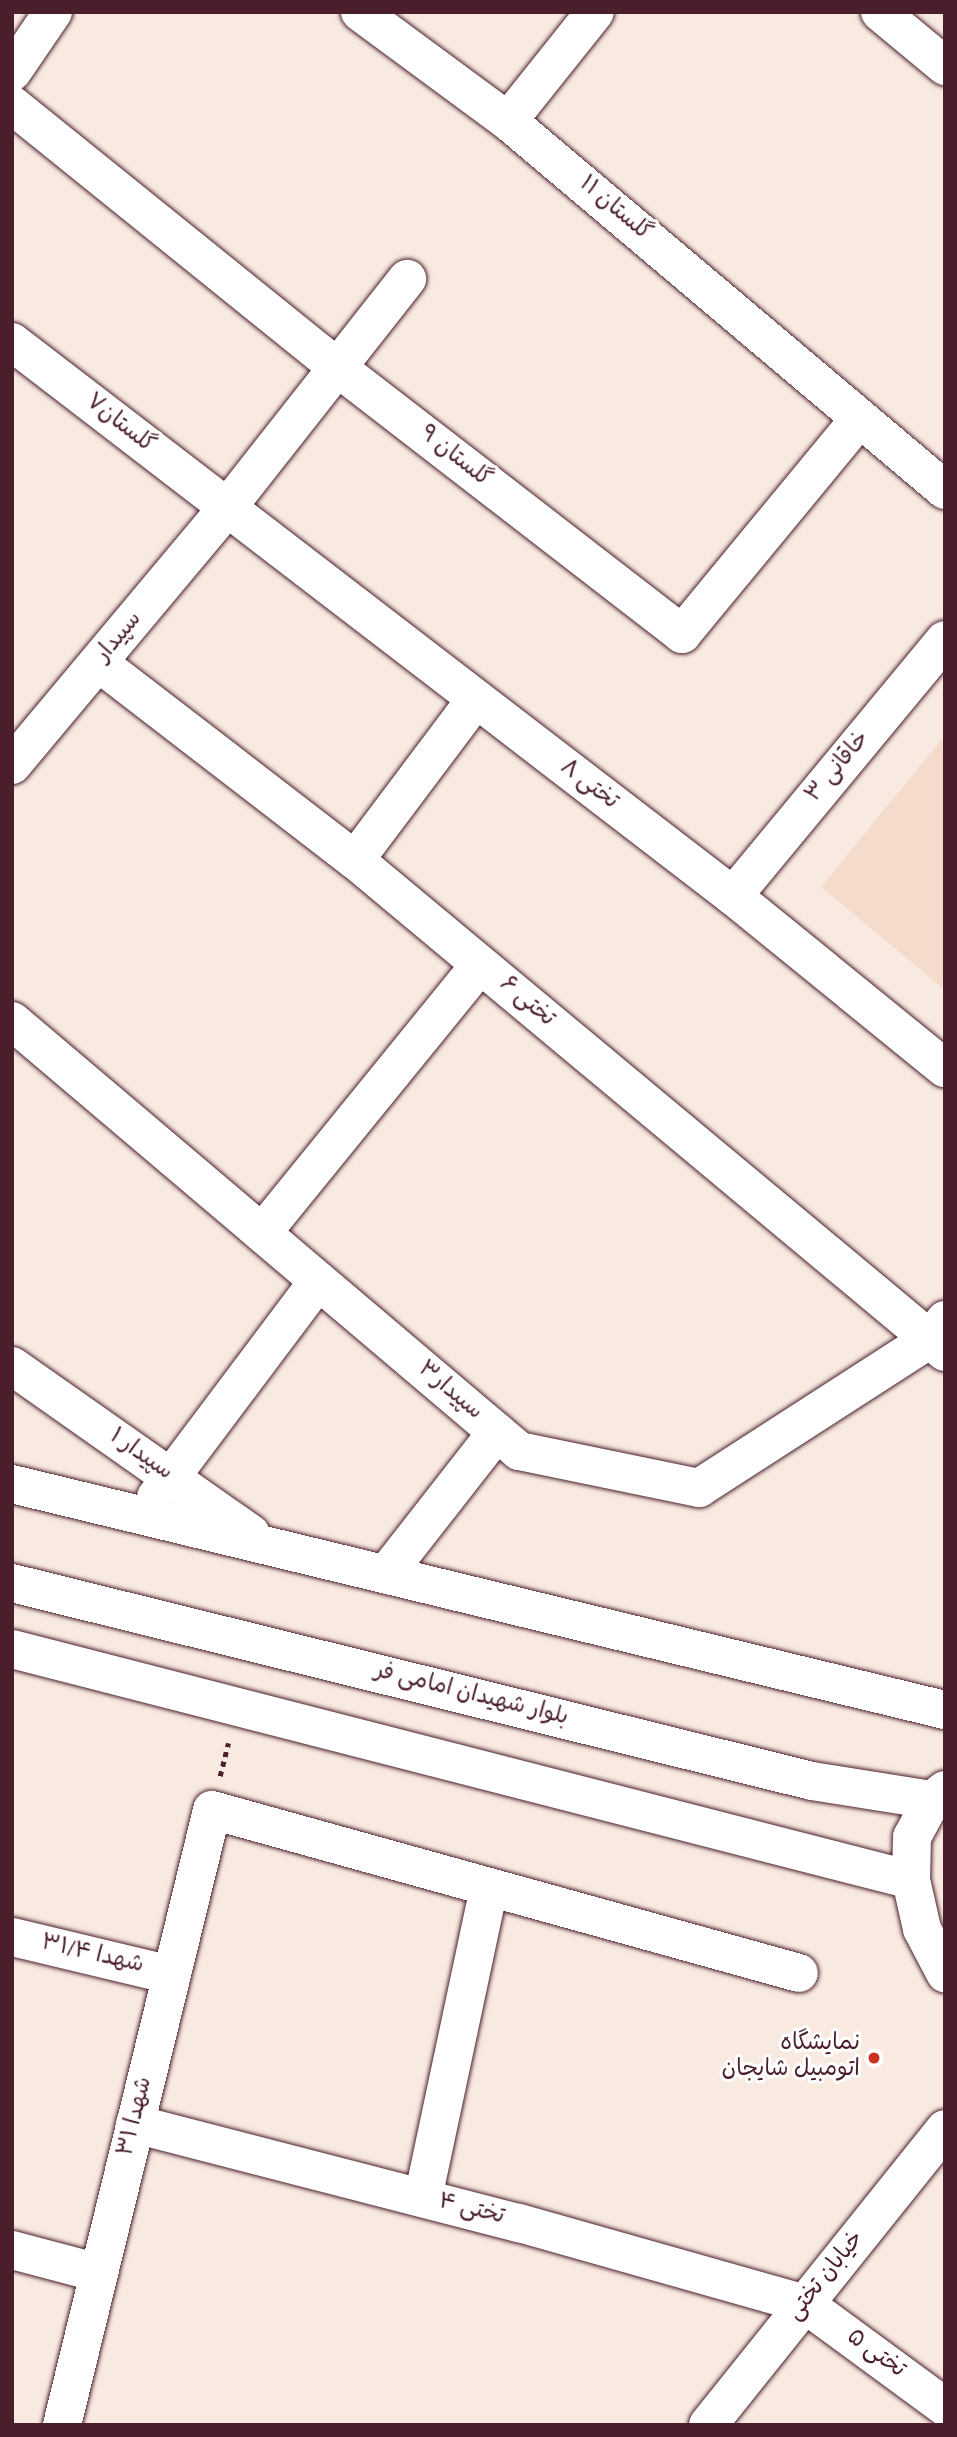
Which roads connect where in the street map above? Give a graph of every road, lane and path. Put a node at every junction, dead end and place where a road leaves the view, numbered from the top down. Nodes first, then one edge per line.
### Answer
1 (53, 12) edge
2 (360, 12) edge
3 (595, 12) edge
4 (880, 12) edge
5 (945, 66) edge
6 (12, 72) edge
7 (12, 105) edge
8 (508, 121) junction
9 (407, 279) dead end
10 (12, 342) edge
11 (338, 368) junction
12 (859, 419) junction
13 (945, 490) edge
14 (226, 509) junction
15 (945, 640) edge
16 (99, 663) junction
17 (475, 700) junction
18 (13, 763) edge
19 (355, 860) junction
20 (733, 896) junction
21 (480, 965) junction
22 (12, 1021) edge
23 (945, 1068) edge
24 (262, 1233) junction
25 (318, 1281) junction
26 (939, 1337) edge
27 (12, 1366) edge
28 (497, 1432) junction
29 (173, 1479) junction
30 (12, 1484) edge
31 (139, 1515) junction
32 (267, 1546) junction
33 (386, 1574) junction
34 (12, 1583) edge
35 (12, 1649) edge
36 (237, 1705) junction
37 (945, 1710) edge
38 (938, 1795) edge
39 (212, 1810) junction
40 (911, 1880) junction
41 (489, 1888) junction
42 (12, 1937) edge
43 (799, 1973) dead end
44 (945, 1973) edge
45 (172, 1975) junction
46 (135, 2124) junction
47 (945, 2129) edge
48 (423, 2199) junction
49 (12, 2250) edge
50 (99, 2273) junction
51 (805, 2304) junction
52 (945, 2407) edge
53 (62, 2425) edge
54 (708, 2425) edge

1 - 6 street
2 - 8 street, گلستان ۱۱
3 - 8 street
4 - 5 street
7 - 11 street, گلستان ۹
8 - 12 street, گلستان ۱۱
9 - 11 street, سپیدار
10 - 14 street, گلستان۷
11 - 12 street, گلستان ۹
11 - 14 street, سپیدار
12 - 13 street, گلستان ۱۱
14 - 16 street, سپیدار
14 - 17 street, تختی ۸
15 - 20 street, خاقانی ۳
16 - 18 street, سپیدار
16 - 19 street, تختی ۶
17 - 19 street
17 - 20 street, تختی ۸
19 - 21 street, تختی ۶
20 - 23 street, تختی ۸
21 - 24 street
21 - 26 street, تختی ۶
22 - 24 street, سپیدار۳
24 - 25 street, سپیدار۳
25 - 28 street, سپیدار۳
25 - 29 street
26 - 28 street, سپیدار۳
27 - 29 street, سپیدار ۱
28 - 33 street
29 - 31 street
29 - 32 street, سپیدار ۱
30 - 31 street
31 - 32 street
32 - 33 street
33 - 37 street
34 - 38 street, بلوار شهیدان امامی فر
35 - 36 street
36 - 39 path
36 - 40 street
38 - 40 street
39 - 41 street
39 - 45 street, شهدا ۳۱
40 - 44 street
41 - 43 street
41 - 48 street
42 - 45 street, شهدا ۳۱/۴
45 - 46 street, شهدا ۳۱
46 - 48 street, تختی ۴
46 - 50 street, شهدا ۳۱
47 - 51 street, خیابان تختی
48 - 51 street, تختی ۴
49 - 50 street
50 - 53 street, شهدا ۳۱
51 - 52 street, تختی ۵
51 - 54 street, خیابان تختی

